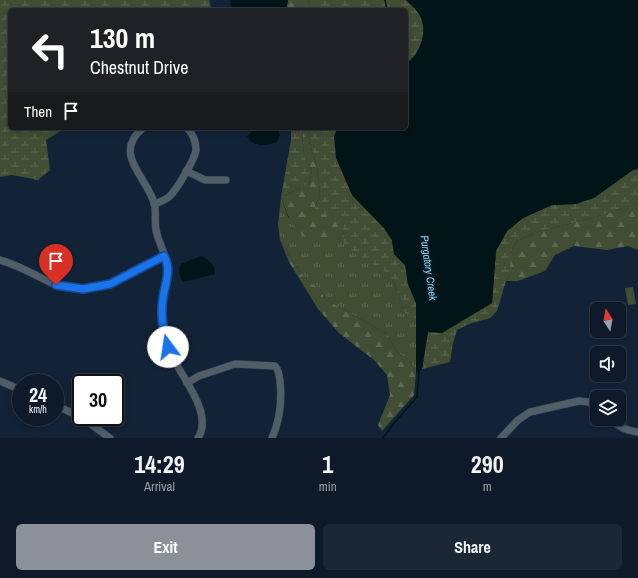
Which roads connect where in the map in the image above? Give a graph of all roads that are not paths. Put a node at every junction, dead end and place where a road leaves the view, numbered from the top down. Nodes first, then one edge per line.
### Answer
1 (141, 130) edge
2 (188, 130) edge
3 (186, 171) junction
4 (226, 180) dead end
5 (154, 204) junction
6 (164, 256) junction
7 (0, 260) edge
8 (0, 381) edge
9 (187, 383) junction
10 (12, 386) edge
11 (590, 403) edge
12 (64, 409) edge
13 (621, 426) edge
14 (638, 432) edge
15 (110, 438) edge
16 (198, 438) edge
17 (272, 438) edge
18 (501, 438) edge

1 - 5 street
2 - 3 street
3 - 4 street
3 - 5 street
5 - 6 street
6 - 7 street
6 - 9 street
8 - 10 street
9 - 16 street
9 - 17 street
11 - 18 street
12 - 15 street
13 - 14 street

